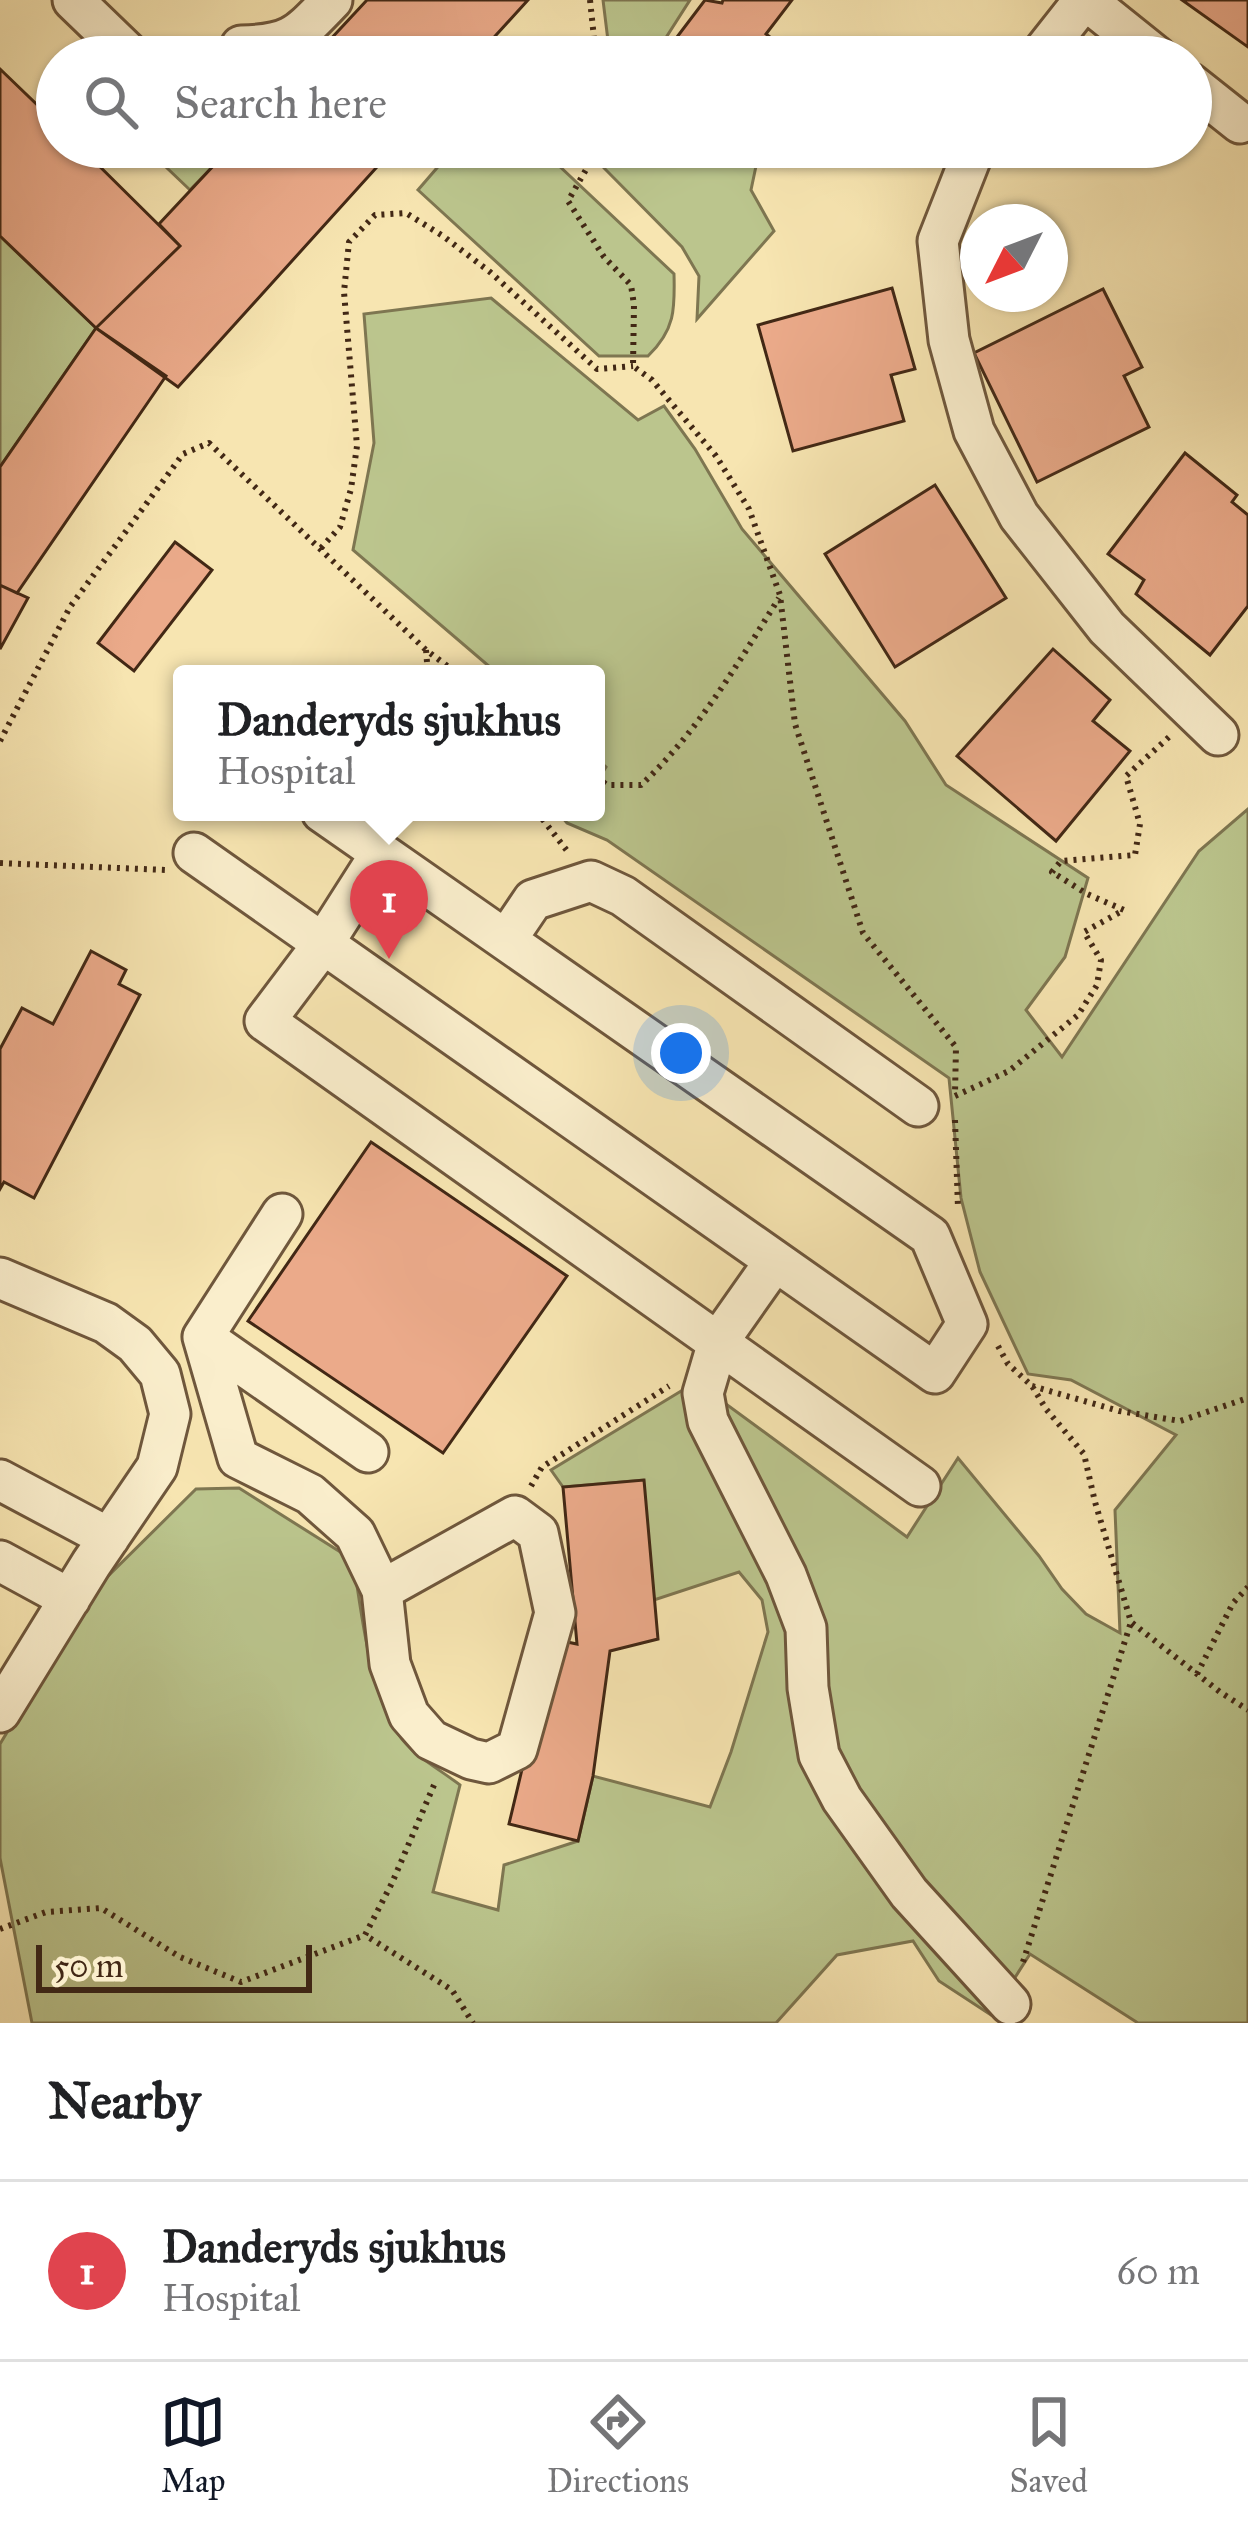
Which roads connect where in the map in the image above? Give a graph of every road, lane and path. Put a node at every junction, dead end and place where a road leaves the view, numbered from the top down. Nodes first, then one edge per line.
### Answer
1 (73, 0) edge
2 (332, 0) edge
3 (590, 0) edge
4 (1085, 0) edge
5 (110, 36) edge
6 (293, 36) edge
7 (594, 36) edge
8 (1057, 36) edge
9 (1130, 36) edge
10 (1212, 101) edge
11 (1240, 123) dead end
12 (587, 168) edge
13 (967, 168) edge
14 (633, 366) junction
15 (321, 548) junction
16 (781, 595) junction
17 (426, 650) junction
18 (427, 665) edge
19 (446, 665) edge
20 (1207, 724) joint
21 (0, 741) edge
22 (605, 784) edge
23 (335, 821) edge
24 (194, 853) joint
25 (381, 854) junction
26 (0, 863) edge
27 (506, 940) junction
28 (323, 944) junction
29 (943, 1107) junction
30 (958, 1209) dead end
31 (282, 1214) dead end
32 (775, 1261) junction
33 (0, 1278) edge
34 (203, 1337) junction
35 (718, 1342) junction
36 (998, 1346) dead end
37 (1032, 1386) junction
38 (1248, 1398) edge
39 (368, 1452) dead end
40 (0, 1480) edge
41 (920, 1486) dead end
42 (515, 1516) junction
43 (109, 1538) junction
44 (0, 1562) edge
45 (1248, 1587) edge
46 (382, 1590) junction
47 (70, 1599) junction
48 (1131, 1622) junction
49 (1197, 1674) junction
50 (1248, 1710) edge
51 (0, 1712) edge
52 (450, 1748) junction
53 (0, 1929) edge
54 (365, 1935) junction
55 (1016, 2016) edge
56 (473, 2023) edge

1 - 5 street
2 - 6 street
3 - 7 path
4 - 8 street
4 - 9 street
10 - 11 street
12 - 14 path
13 - 20 street
14 - 15 path
14 - 16 path
15 - 17 path
15 - 21 path
16 - 22 path
16 - 29 path
17 - 18 path
17 - 19 path
20 - 29 path
23 - 25 street
24 - 26 path
24 - 28 street
25 - 27 street
25 - 28 street
27 - 29 street
27 - 32 street
28 - 32 street
28 - 35 street
29 - 30 path
31 - 34 street
32 - 35 street
33 - 43 street
34 - 39 street
34 - 46 street
35 - 41 street
35 - 42 path
35 - 55 street
36 - 37 path
37 - 38 path
37 - 48 path
40 - 43 street
42 - 46 street
42 - 52 street
43 - 47 street
44 - 47 street
45 - 49 path
46 - 52 street
47 - 51 street
48 - 49 path
48 - 55 path
49 - 50 path
52 - 54 path
53 - 54 path
54 - 56 path

